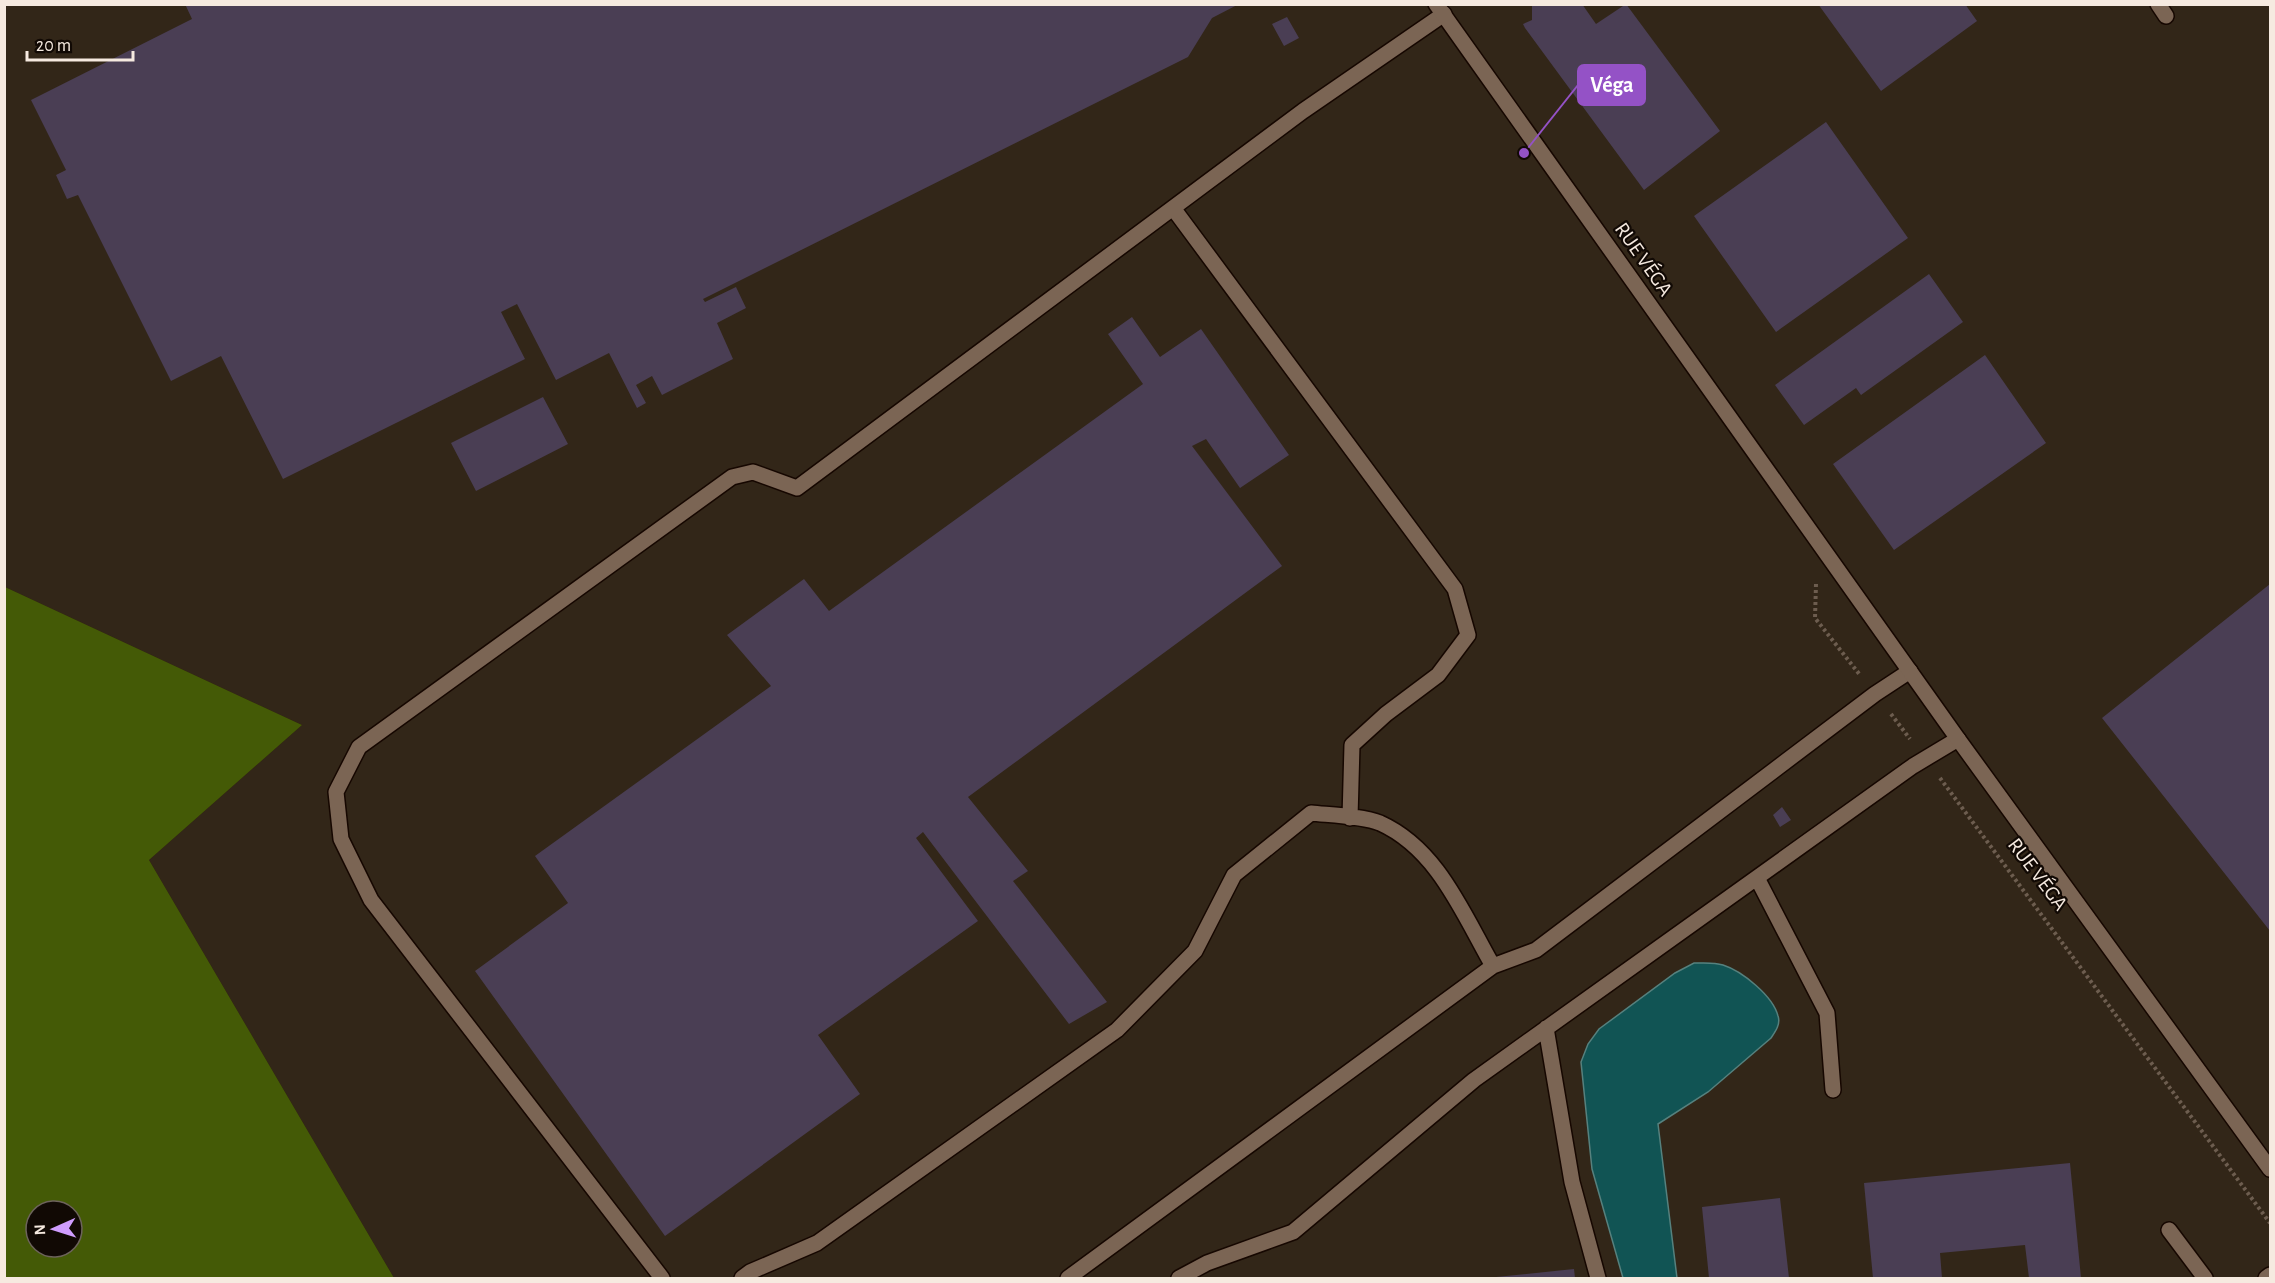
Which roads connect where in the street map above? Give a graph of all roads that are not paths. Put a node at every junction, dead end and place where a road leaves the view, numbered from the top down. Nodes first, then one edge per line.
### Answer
1 (1440, 9) edge
2 (1173, 208) junction
3 (1910, 671) junction
4 (1958, 739) junction
5 (1350, 818) junction
6 (1757, 878) junction
7 (1493, 966) junction
8 (1546, 1028) junction
9 (1833, 1090) dead end
10 (2271, 1169) edge
11 (2169, 1230) dead end
12 (2271, 1275) edge
13 (749, 1276) edge
14 (662, 1278) edge
15 (1068, 1278) edge
16 (1179, 1278) edge
17 (1598, 1278) edge
18 (2205, 1278) edge
19 (2266, 1278) edge

1 - 2 street
1 - 3 street, RUE VÉGA
2 - 5 street
2 - 14 street
3 - 4 street, RUE VÉGA
3 - 7 street
4 - 6 street
4 - 10 street, RUE VÉGA
5 - 7 street
5 - 13 street
6 - 8 street
6 - 9 street
7 - 15 street
8 - 16 street
8 - 17 street
11 - 18 street
12 - 19 street

